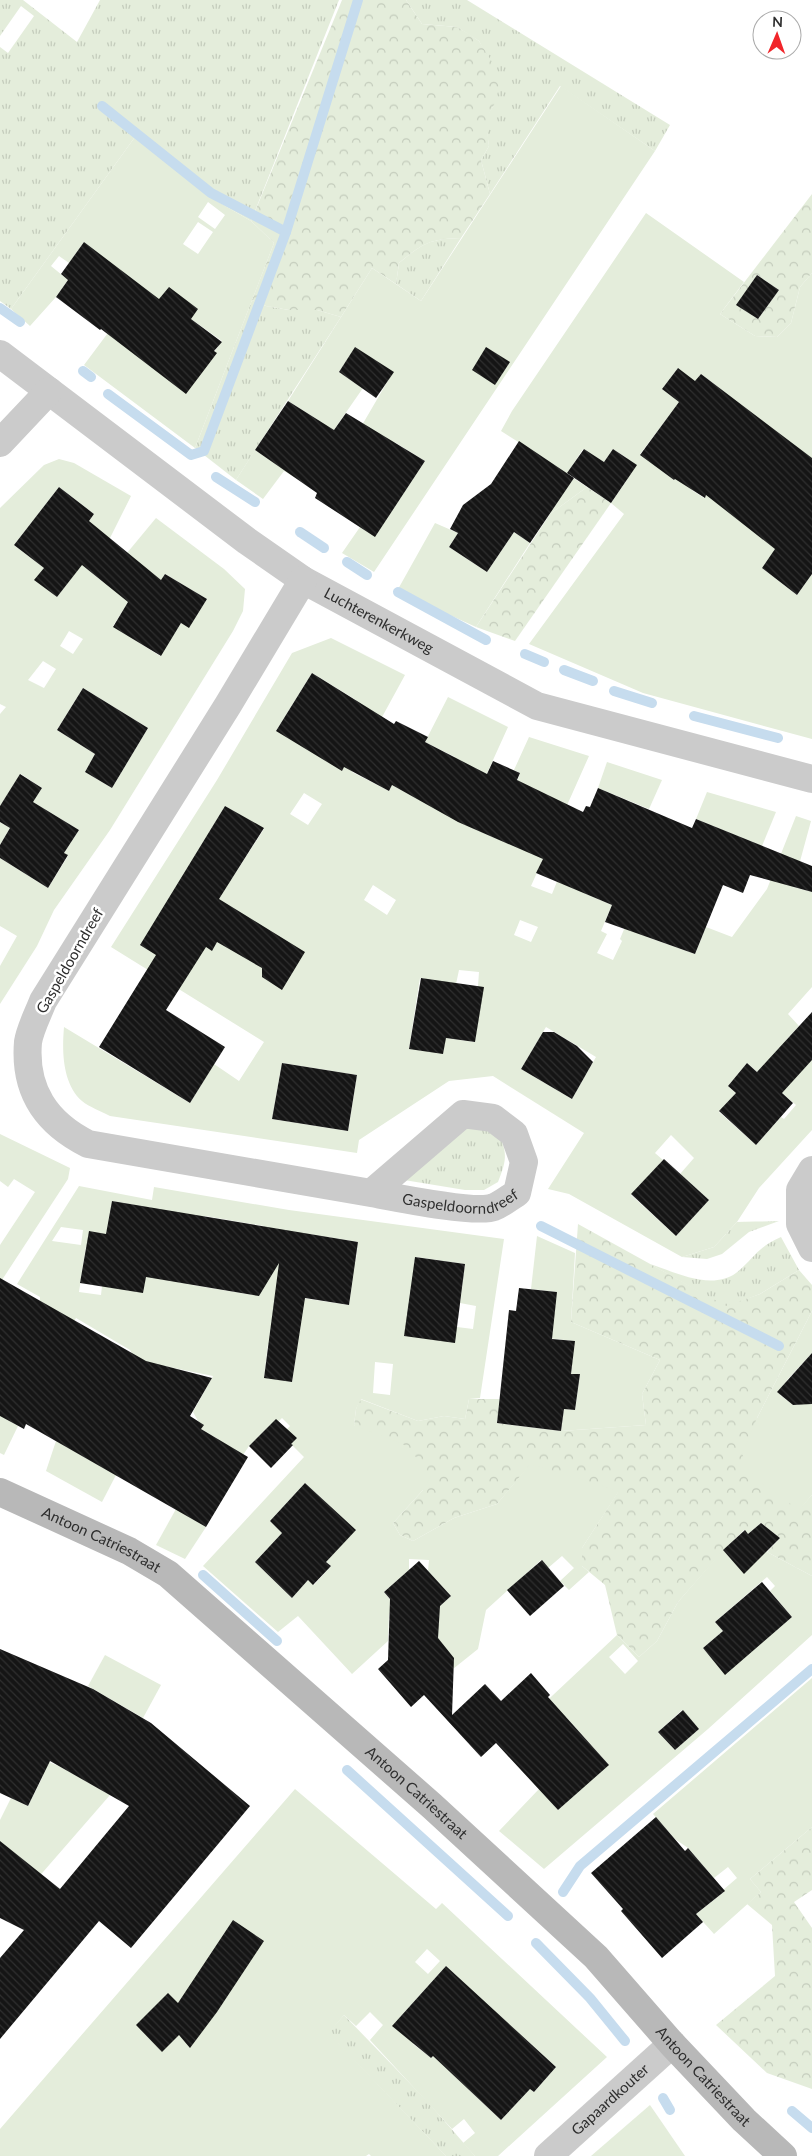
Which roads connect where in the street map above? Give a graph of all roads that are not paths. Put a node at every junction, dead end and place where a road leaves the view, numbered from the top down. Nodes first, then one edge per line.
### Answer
1 (0, 354) edge
2 (49, 391) junction
3 (0, 443) edge
4 (303, 580) junction
5 (812, 779) edge
6 (812, 1170) edge
7 (371, 1193) junction
8 (812, 1248) edge
9 (0, 1492) edge
10 (672, 2044) junction
11 (548, 2156) edge
12 (783, 2156) edge

1 - 2 street, Luchterenkerkweg
2 - 3 street
2 - 4 street, Luchterenkerkweg
4 - 5 street, Luchterenkerkweg
4 - 7 street, Gaspeldoorndreef
6 - 8 street
7 - 7 street, Gaspeldoorndreef
9 - 10 main road, Antoon Catriestraat
10 - 11 street, Gapaardkouter
10 - 12 main road, Antoon Catriestraat

